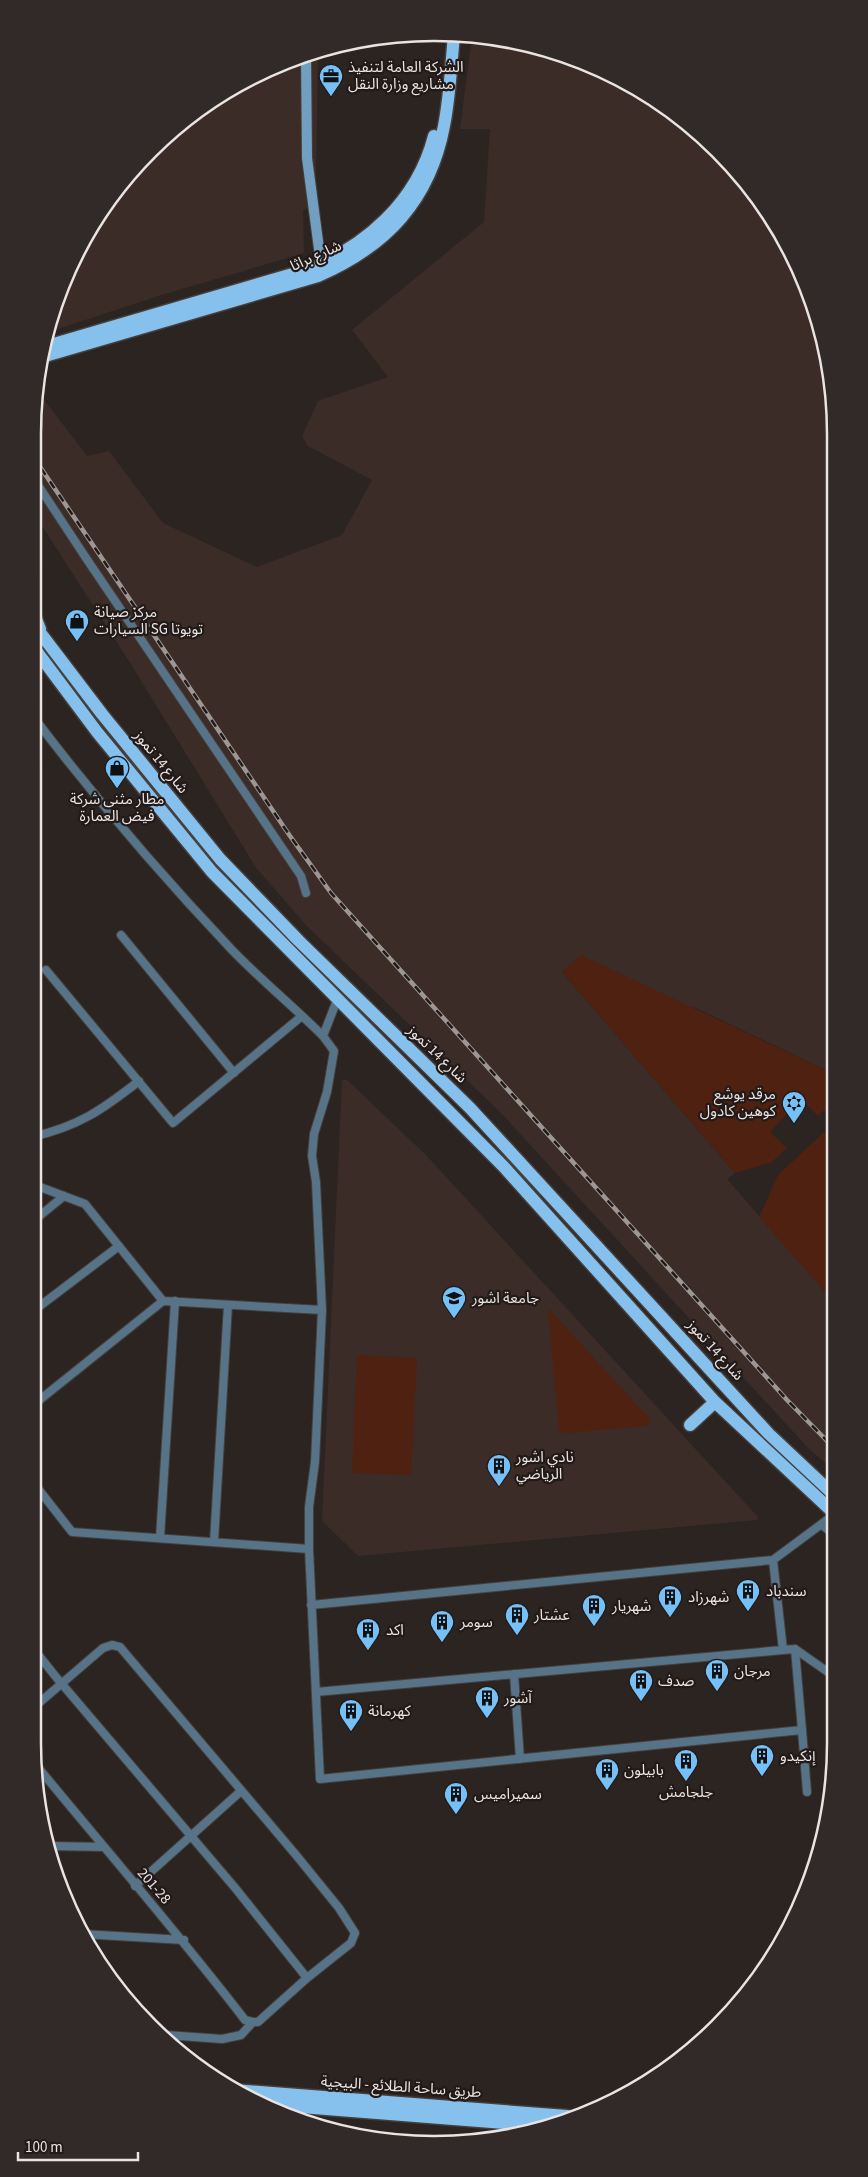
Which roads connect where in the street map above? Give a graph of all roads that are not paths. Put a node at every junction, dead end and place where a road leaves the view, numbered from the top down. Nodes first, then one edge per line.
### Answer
1 (446, 41) edge
2 (453, 42) edge
3 (306, 63) edge
4 (322, 264) junction
5 (52, 345) edge
6 (50, 355) edge
7 (41, 490) edge
8 (41, 634) edge
9 (41, 657) edge
10 (41, 727) edge
11 (306, 893) dead end
12 (120, 935) dead end
13 (46, 970) dead end
14 (337, 1000) junction
15 (302, 1016) junction
16 (323, 1036) junction
17 (234, 1073) junction
18 (139, 1081) junction
19 (41, 1135) edge
20 (41, 1187) edge
21 (64, 1196) junction
22 (41, 1215) edge
23 (119, 1246) junction
24 (163, 1301) junction
25 (174, 1301) junction
26 (41, 1305) edge
27 (228, 1305) junction
28 (322, 1310) junction
29 (41, 1399) edge
30 (715, 1402) junction
31 (690, 1425) dead end
32 (827, 1488) edge
33 (41, 1492) edge
34 (827, 1507) edge
35 (827, 1521) edge
36 (822, 1525) junction
37 (827, 1529) edge
38 (160, 1538) junction
39 (214, 1542) junction
40 (309, 1549) junction
41 (773, 1560) junction
42 (311, 1605) junction
43 (795, 1649) junction
44 (783, 1650) junction
45 (41, 1658) edge
46 (827, 1671) edge
47 (514, 1674) junction
48 (62, 1685) junction
49 (316, 1692) junction
50 (41, 1702) edge
51 (802, 1730) junction
52 (520, 1759) junction
53 (42, 1773) edge
54 (241, 1792) junction
55 (806, 1792) dead end
56 (190, 1836) junction
57 (55, 1846) edge
58 (104, 1847) junction
59 (135, 1886) junction
60 (92, 1935) edge
61 (184, 1940) junction
62 (308, 1978) junction
63 (253, 2022) junction
64 (172, 2035) edge
65 (254, 2092) edge
66 (283, 2106) edge
67 (559, 2115) edge
68 (525, 2125) edge

1 - 4 main road, شارع براثا
2 - 6 main road, شارع براثا
3 - 4 street
4 - 5 main road, شارع براثا
7 - 11 street
8 - 32 main road, شارع 14 تموز
9 - 14 main road, شارع 14 تموز
10 - 15 street
12 - 17 street
13 - 18 street
14 - 16 street
14 - 30 main road, شارع 14 تموز
15 - 16 street
15 - 17 street
16 - 28 street
17 - 18 street
18 - 19 street
20 - 21 street
21 - 22 street
21 - 23 street
23 - 24 street
23 - 26 street
24 - 25 street
24 - 29 street
25 - 27 street
25 - 38 street
27 - 28 street
27 - 39 street
28 - 40 street
30 - 31 main road
30 - 34 main road, شارع 14 تموز
33 - 38 street
35 - 36 street
36 - 37 street
36 - 41 street
38 - 39 street
39 - 40 street
40 - 42 street
41 - 42 street
41 - 44 street
42 - 49 street
43 - 44 street
43 - 46 street
43 - 51 street
44 - 47 street
45 - 48 street
47 - 49 street
47 - 52 street
48 - 50 street
48 - 54 street
48 - 56 street
49 - 52 street
51 - 52 street
51 - 55 street
53 - 58 street, 201-28
54 - 56 street
54 - 62 street
56 - 59 street
56 - 62 street
57 - 58 street
58 - 59 street, 201-28
59 - 61 street, 201-28
60 - 61 street
61 - 63 street, 201-28
62 - 63 street
63 - 64 street
65 - 67 main road, طريق ساحة الطلائع - البيجية
66 - 68 main road, طريق ساحة الطلائع - البيجية

